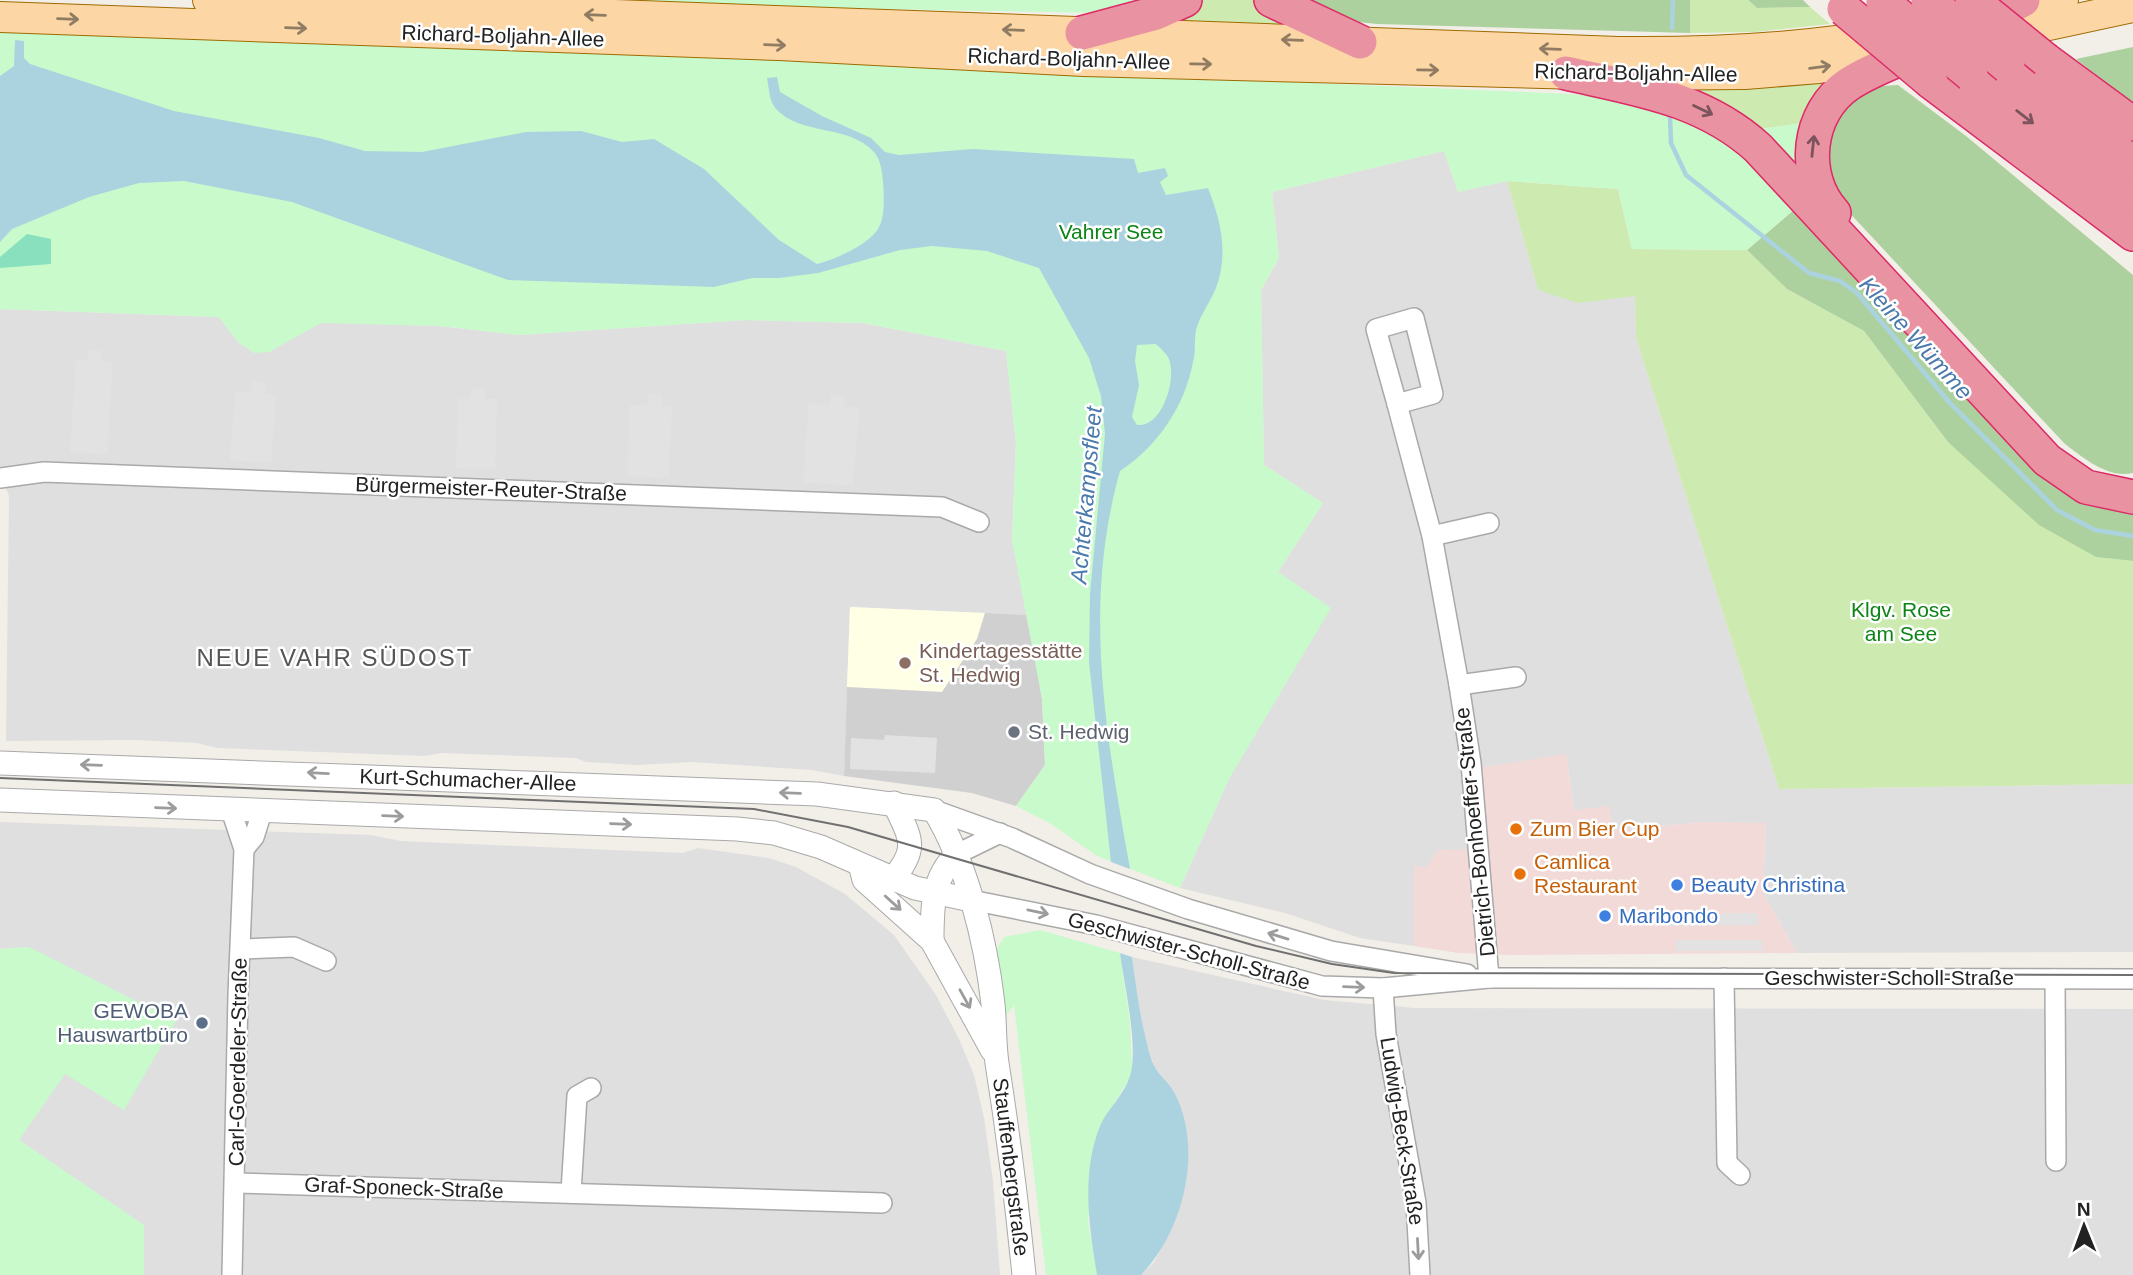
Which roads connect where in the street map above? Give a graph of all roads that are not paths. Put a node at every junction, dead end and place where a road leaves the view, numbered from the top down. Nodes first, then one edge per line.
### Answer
1 (208, 0) edge
2 (1185, 0) edge
3 (1271, 0) edge
4 (1928, 0) edge
5 (2063, 0) edge
6 (1882, 1) edge
7 (1998, 4) edge
8 (1839, 5) edge
9 (2133, 7) edge
10 (0, 17) edge
11 (1082, 33) junction
12 (1360, 42) junction
13 (1913, 53) junction
14 (1566, 73) junction
15 (2133, 124) edge
16 (2133, 163) edge
17 (2065, 185) junction
18 (2133, 200) edge
19 (2133, 234) edge
20 (2133, 247) edge
21 (1397, 404) dead end
22 (0, 478) edge
23 (2133, 485) edge
24 (2133, 497) edge
25 (979, 522) dead end
26 (1489, 523) dead end
27 (1432, 536) junction
28 (1516, 677) dead end
29 (1459, 685) junction
30 (0, 763) edge
31 (0, 800) edge
32 (894, 803) junction
33 (231, 810) junction
34 (934, 810) junction
35 (262, 812) junction
36 (1000, 833) junction
37 (244, 849) junction
38 (957, 854) junction
39 (859, 864) junction
40 (892, 880) junction
41 (934, 893) junction
42 (971, 900) junction
43 (932, 941) junction
44 (241, 949) junction
45 (326, 961) dead end
46 (1489, 978) junction
47 (1724, 978) junction
48 (2055, 979) junction
49 (2133, 979) edge
50 (1383, 988) junction
51 (996, 1059) junction
52 (591, 1088) dead end
53 (2056, 1161) dead end
54 (1741, 1175) dead end
55 (236, 1182) junction
56 (572, 1192) junction
57 (882, 1203) dead end
58 (232, 1275) edge
59 (1024, 1275) edge
60 (1420, 1275) edge

11 -> 1 main road, Richard-Boljahn-Allee
2 - 11 highway
3 - 12 highway
4 - 16 highway, bridge
5 - 7 main road, Richard-Boljahn-Allee
6 -> 18 highway, bridge
7 -> 12 main road, Richard-Boljahn-Allee
7 - 15 highway, bridge
8 - 17 highway, bridge
9 - 13 main road, Richard-Boljahn-Allee
10 -> 14 main road, Richard-Boljahn-Allee
12 -> 11 main road, Richard-Boljahn-Allee
14 -> 13 main road, Richard-Boljahn-Allee
23 -> 13 highway
14 -> 24 highway
17 - 19 highway
17 - 20 highway
21 - 27 street, Dietrich-Bonhoeffer-Straße
22 - 25 street, Bürgermeister-Reuter-Straße
26 - 27 street
27 - 29 street, Dietrich-Bonhoeffer-Straße
28 - 29 street, Dietrich-Bonhoeffer-Straße
29 - 46 street, Dietrich-Bonhoeffer-Straße
32 -> 30 street, Kurt-Schumacher-Allee
31 -> 33 street, Kurt-Schumacher-Allee
32 - 34 street, Kurt-Schumacher-Allee
32 - 40 street
33 - 35 street, Kurt-Schumacher-Allee
33 - 37 street, Carl-Goerdeler-Straße
34 - 36 street, Geschwister-Scholl-Straße
34 - 38 street, Stauffenbergstraße
35 - 37 street, Carl-Goerdeler-Straße
35 -> 39 street, Kurt-Schumacher-Allee
36 - 38 street
46 -> 36 street, Geschwister-Scholl-Straße
37 - 44 street, Carl-Goerdeler-Straße
38 - 41 street, Stauffenbergstraße
38 - 42 street, Stauffenbergstraße
39 - 40 street, Kurt-Schumacher-Allee
39 -> 43 street, Stauffenbergstraße
40 - 41 street, Geschwister-Scholl-Straße
41 - 42 street, Geschwister-Scholl-Straße
41 - 43 street, Stauffenbergstraße
42 -> 50 street, Geschwister-Scholl-Straße
42 - 51 street, Stauffenbergstraße
43 -> 51 street, Stauffenbergstraße
44 - 45 street
44 - 55 street, Carl-Goerdeler-Straße
46 - 47 street, Geschwister-Scholl-Straße
46 - 50 street, Geschwister-Scholl-Straße
47 - 48 street, Geschwister-Scholl-Straße
47 - 54 street
48 - 49 street, Geschwister-Scholl-Straße
48 - 53 street
50 -> 60 street, Ludwig-Beck-Straße
51 - 59 street, Stauffenbergstraße
52 - 56 street
55 - 56 street, Graf-Sponeck-Straße
55 - 58 street, Carl-Goerdeler-Straße
56 - 57 street, Graf-Sponeck-Straße

